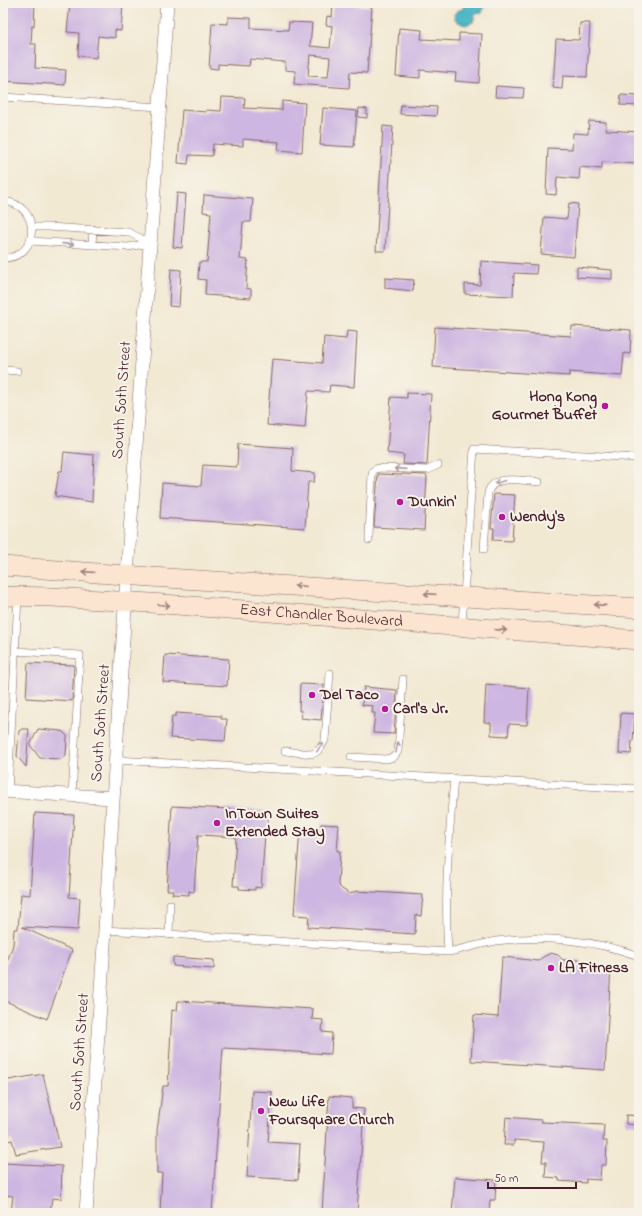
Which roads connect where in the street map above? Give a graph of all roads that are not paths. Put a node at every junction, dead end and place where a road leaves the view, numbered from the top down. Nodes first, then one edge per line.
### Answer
1 (167, 3) edge
2 (3, 97) edge
3 (160, 107) junction
4 (3, 202) edge
5 (32, 227) junction
6 (93, 230) junction
7 (30, 241) junction
8 (150, 243) junction
9 (92, 245) junction
10 (3, 258) edge
11 (3, 370) edge
12 (17, 371) dead end
13 (639, 458) edge
14 (438, 465) dead end
15 (539, 482) dead end
16 (369, 540) dead end
17 (484, 549) dead end
18 (3, 566) edge
19 (127, 575) junction
20 (10, 596) edge
21 (464, 596) junction
22 (125, 602) junction
23 (639, 608) edge
24 (462, 627) junction
25 (639, 640) edge
26 (15, 651) junction
27 (330, 673) dead end
28 (403, 679) dead end
29 (285, 752) dead end
30 (351, 757) dead end
31 (116, 760) junction
32 (454, 778) junction
33 (639, 789) edge
34 (6, 792) edge
35 (72, 796) junction
36 (113, 798) junction
37 (170, 904) dead end
38 (105, 930) junction
39 (169, 935) junction
40 (448, 952) junction
41 (639, 956) edge
42 (86, 1213) edge

1 - 3 street, South 50th Street
2 - 3 lane
3 - 8 street, South 50th Street
4 - 5 lane
5 - 6 lane
5 - 7 lane
6 - 8 lane
6 - 9 lane
7 -> 9 lane
7 - 10 lane
8 - 9 lane
8 - 19 street, South 50th Street
11 - 12 lane
13 - 21 lane
14 -> 16 lane
15 -> 17 lane
19 -> 18 main road, East Chandler Boulevard
21 -> 19 main road, East Chandler Boulevard
19 - 22 street, South 50th Street
20 - 22 main road, East Chandler Boulevard
20 - 26 lane
23 -> 21 main road, East Chandler Boulevard
21 - 24 lane
22 -> 24 main road, East Chandler Boulevard
22 - 31 street, South 50th Street
24 -> 25 main road, East Chandler Boulevard
26 - 34 lane
26 - 35 lane
29 -> 27 lane
30 -> 28 lane
31 - 32 lane
31 - 36 street, South 50th Street
32 - 33 lane
32 - 40 lane
34 - 35 street, South 50th Street
35 - 36 street, South 50th Street
36 - 38 street, South 50th Street
37 - 39 lane
38 - 39 lane
38 - 42 street, South 50th Street
39 - 40 lane
40 - 41 lane

